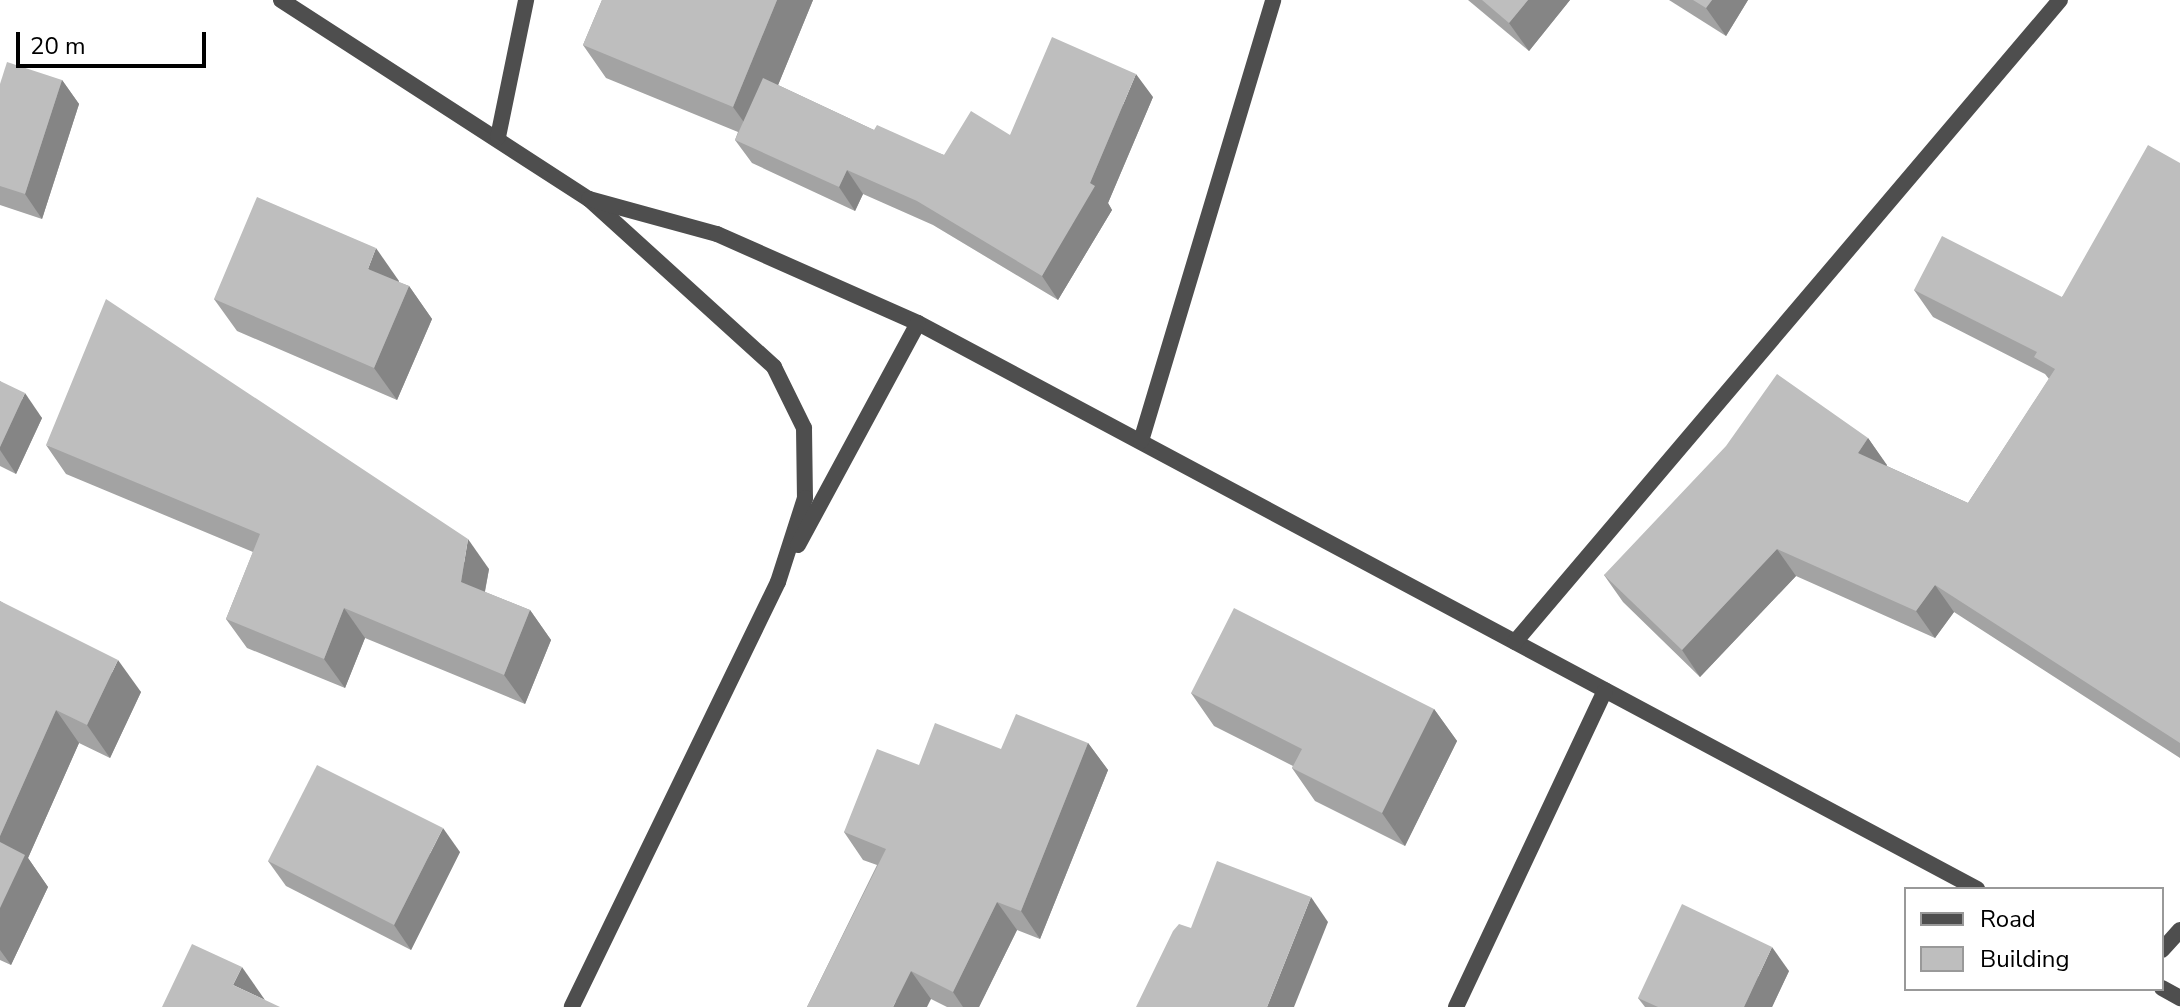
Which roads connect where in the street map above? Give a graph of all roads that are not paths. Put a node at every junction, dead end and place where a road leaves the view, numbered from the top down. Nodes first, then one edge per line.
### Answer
1 (281, 0) edge
2 (526, 0) edge
3 (1273, 0) edge
4 (2060, 0) edge
5 (498, 137) junction
6 (589, 199) junction
7 (918, 323) junction
8 (1141, 441) junction
9 (778, 582) junction
10 (1515, 642) junction
11 (1605, 690) junction
12 (1973, 887) edge
13 (2180, 930) edge
14 (2164, 948) edge
15 (572, 1007) edge
16 (1456, 1007) edge

1 - 5 street
2 - 5 street
3 - 8 street
4 - 10 street
5 - 6 street
6 - 7 street
6 - 9 street
7 - 8 street
7 - 9 street
8 - 10 street
9 - 15 street
10 - 11 street
11 - 12 street
11 - 16 street
13 - 14 street

